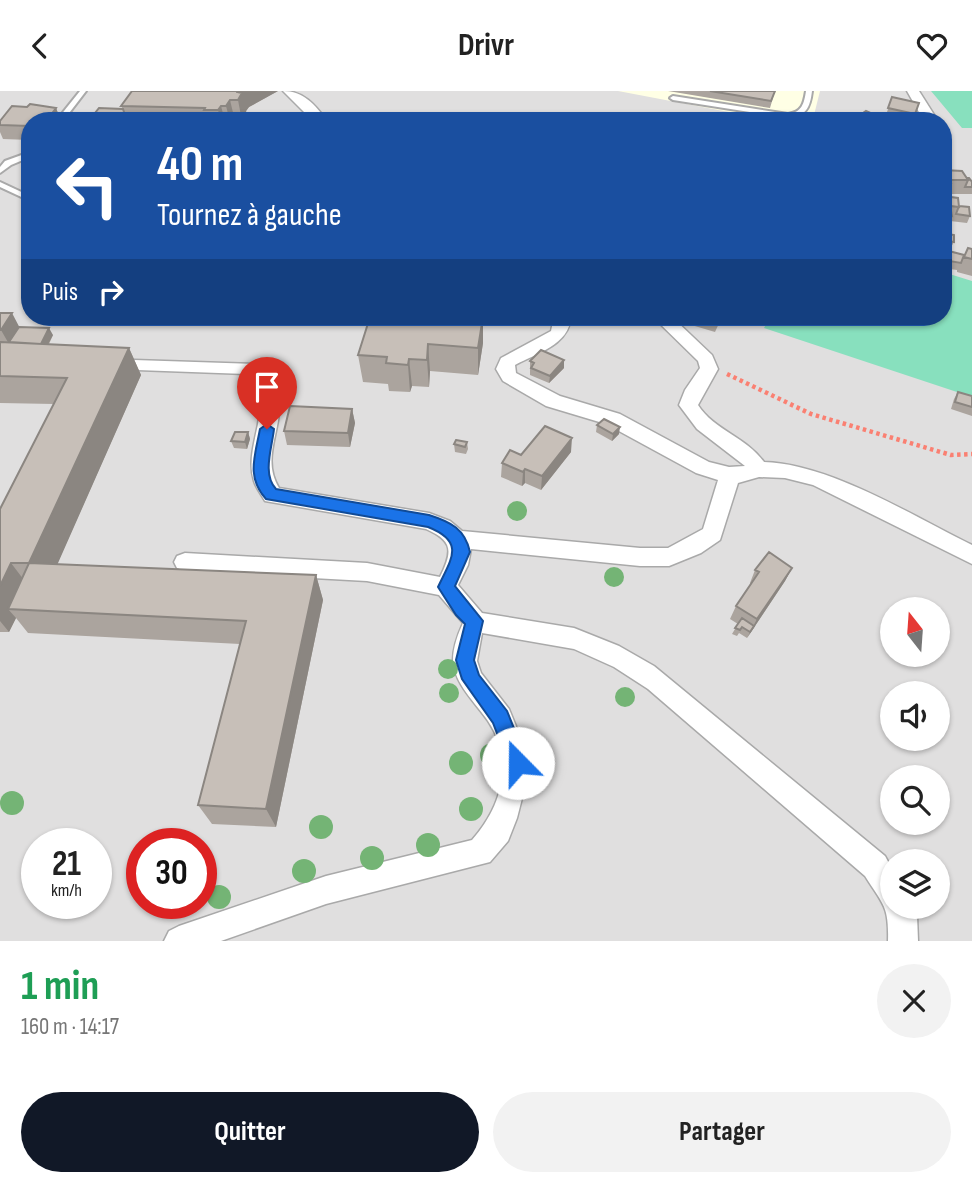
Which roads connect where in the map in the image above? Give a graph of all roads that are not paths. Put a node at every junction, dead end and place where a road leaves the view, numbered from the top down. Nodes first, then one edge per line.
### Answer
1 (83, 91) edge
2 (289, 91) edge
3 (809, 91) edge
4 (913, 91) edge
5 (673, 98) dead end
6 (66, 112) edge
7 (315, 112) edge
8 (762, 112) edge
9 (802, 112) edge
10 (926, 112) edge
11 (21, 158) edge
12 (0, 171) edge
13 (0, 184) edge
14 (21, 194) edge
15 (561, 326) edge
16 (671, 326) edge
17 (93, 363) edge
18 (758, 469) junction
19 (729, 475) junction
20 (459, 539) junction
21 (972, 555) edge
22 (185, 562) dead end
23 (446, 587) junction
24 (475, 621) junction
25 (880, 874) edge
26 (903, 919) edge
27 (179, 941) edge
28 (903, 941) edge

1 - 6 lane
2 - 7 street
3 - 9 lane
4 - 10 street
5 - 8 lane
11 - 12 lane
13 - 14 lane
15 - 19 street
16 - 18 street
17 - 20 street
18 - 19 street
18 - 21 street
19 - 20 street
20 - 23 street
22 - 23 street
23 - 24 street
24 - 25 street
24 - 27 street
26 - 28 street

